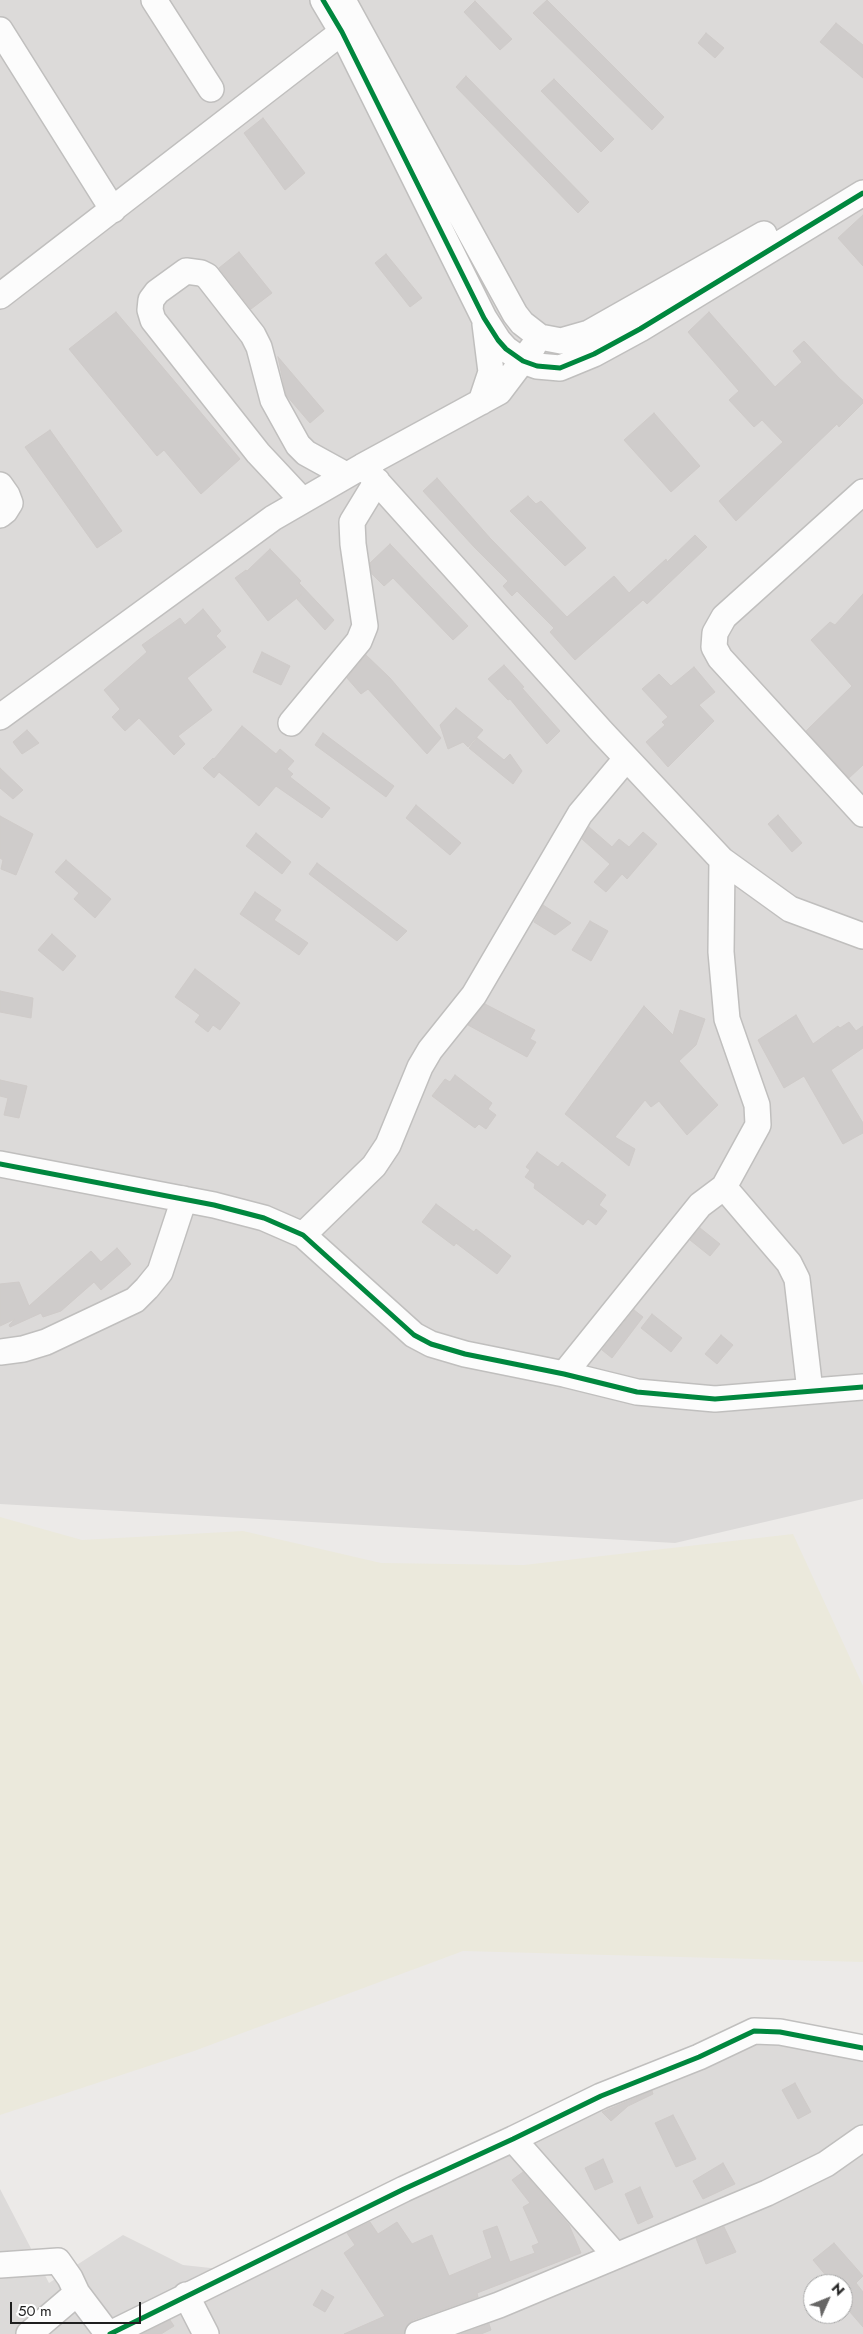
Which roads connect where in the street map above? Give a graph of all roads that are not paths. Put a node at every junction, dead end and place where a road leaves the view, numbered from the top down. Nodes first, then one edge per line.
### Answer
1 (154, 0) edge
2 (323, 0) edge
3 (342, 0) edge
4 (0, 30) edge
5 (342, 32) junction
6 (211, 89) dead end
7 (863, 175) edge
8 (863, 193) edge
9 (113, 210) junction
10 (813, 214) junction
11 (0, 296) edge
12 (484, 318) junction
13 (540, 337) junction
14 (523, 361) junction
15 (481, 402) junction
16 (362, 474) junction
17 (0, 486) edge
18 (863, 492) edge
19 (302, 500) junction
20 (0, 515) edge
21 (0, 717) edge
22 (291, 724) dead end
23 (626, 759) junction
24 (862, 811) edge
25 (722, 860) junction
26 (863, 936) edge
27 (0, 1164) edge
28 (724, 1187) junction
29 (184, 1199) junction
30 (303, 1236) junction
31 (0, 1352) edge
32 (564, 1374) junction
33 (863, 1387) edge
34 (810, 1392) junction
35 (863, 2048) edge
36 (863, 2138) edge
37 (513, 2139) junction
38 (616, 2256) junction
39 (0, 2265) edge
40 (77, 2293) junction
41 (186, 2295) junction
42 (29, 2334) edge
43 (109, 2334) edge
44 (206, 2334) edge
45 (418, 2334) edge

1 - 6 street
2 - 5 street
3 - 13 street
4 - 9 street
5 - 9 street
5 - 12 street
7 - 10 street
8 - 10 street
9 - 11 street
10 - 13 street
10 - 14 street
12 - 14 street
12 - 15 street
13 - 14 street
14 - 15 street
15 - 16 street
16 - 19 street
16 - 19 street
16 - 22 street
16 - 23 street
17 - 20 street
18 - 24 street
19 - 21 street
23 - 25 street
23 - 30 street
25 - 26 street
25 - 28 street
27 - 29 street
28 - 32 street
28 - 34 street
29 - 30 street
29 - 31 street
30 - 32 street
32 - 34 street
33 - 34 street
35 - 37 street
36 - 38 street
37 - 38 street
37 - 41 street
38 - 45 street
39 - 40 street
40 - 42 street
40 - 43 street
41 - 43 street
41 - 44 street

